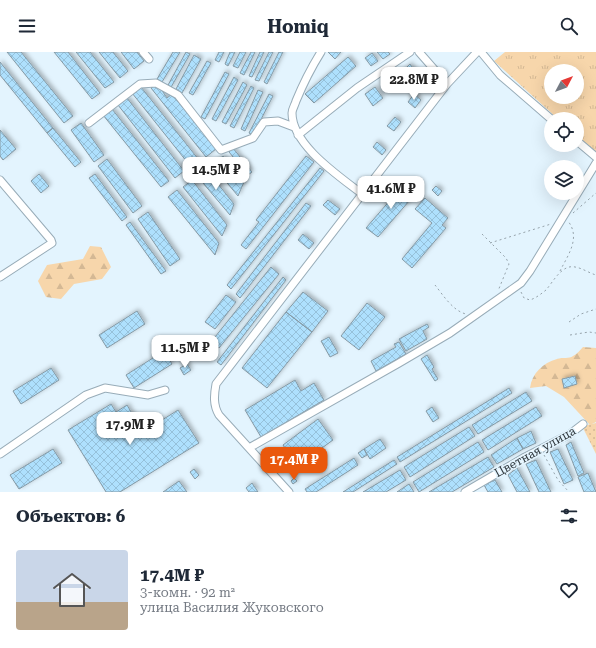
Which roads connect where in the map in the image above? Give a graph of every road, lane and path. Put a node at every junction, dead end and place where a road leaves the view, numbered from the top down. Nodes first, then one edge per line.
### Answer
1 (143, 52) edge
2 (321, 52) edge
3 (410, 52) edge
4 (419, 52) edge
5 (477, 52) edge
6 (481, 52) edge
7 (149, 59) dead end
8 (447, 84) junction
9 (544, 113) edge
10 (89, 123) dead end
11 (294, 127) junction
12 (298, 135) junction
13 (584, 147) edge
14 (596, 157) edge
15 (596, 163) edge
16 (0, 180) edge
17 (596, 193) edge
18 (362, 194) junction
19 (571, 214) dead end
20 (561, 221) junction
21 (482, 234) dead end
22 (490, 243) junction
23 (560, 273) junction
24 (596, 275) edge
25 (0, 277) edge
26 (435, 285) dead end
27 (517, 286) junction
28 (496, 295) dead end
29 (596, 309) edge
30 (478, 313) junction
31 (569, 322) dead end
32 (596, 333) edge
33 (570, 335) dead end
34 (165, 390) dead end
35 (583, 424) dead end
36 (249, 448) junction
37 (540, 449) junction
38 (0, 454) edge
39 (289, 492) edge
40 (465, 492) edge
41 (569, 492) edge

1 - 7 street
2 - 11 street
3 - 12 street
4 - 8 street
5 - 8 street
6 - 9 street
8 - 18 street
10 - 11 street
11 - 12 street
12 - 18 street
13 - 14 street
15 - 20 street
16 - 25 street
17 - 19 path
18 - 36 street
20 - 22 path
20 - 23 path
20 - 27 street
21 - 22 path
22 - 28 path
23 - 24 path
23 - 27 path
26 - 30 path
27 - 30 street
29 - 31 path
30 - 36 street
32 - 33 path
34 - 38 street
35 - 37 street, Цветная улица
36 - 39 street
37 - 40 street, Цветная улица
37 - 41 path

